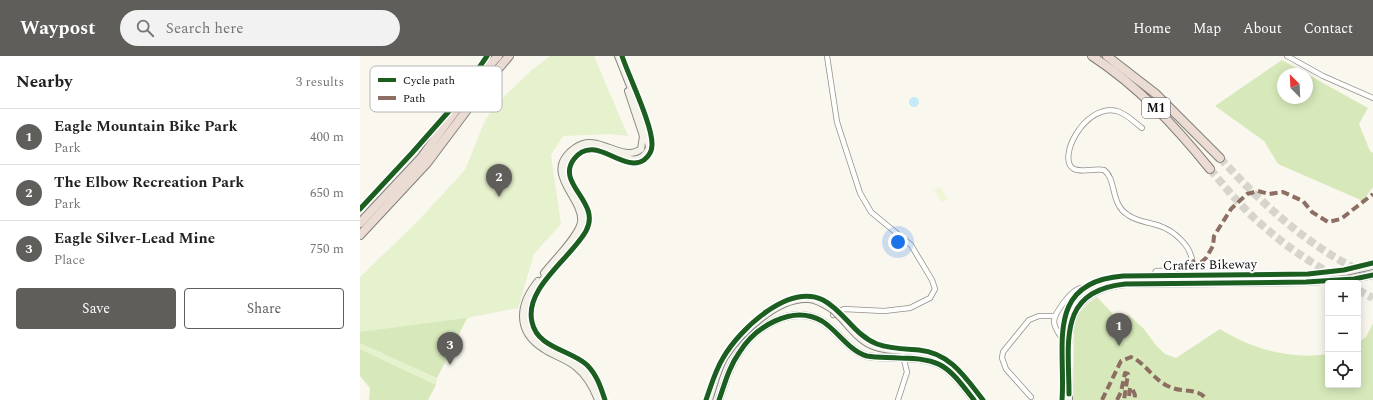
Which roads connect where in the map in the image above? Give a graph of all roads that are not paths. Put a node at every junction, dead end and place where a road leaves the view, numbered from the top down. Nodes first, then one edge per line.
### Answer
1 (495, 56) edge
2 (498, 56) edge
3 (510, 56) edge
4 (617, 56) edge
5 (827, 56) edge
6 (1092, 56) edge
7 (1107, 56) edge
8 (1287, 56) edge
9 (488, 66) edge
10 (489, 66) edge
11 (501, 66) edge
12 (1373, 98) edge
13 (455, 112) edge
14 (466, 112) edge
15 (1142, 128) dead end
16 (1220, 158) tunnel mouth
17 (1210, 169) tunnel mouth
18 (406, 175) junction
19 (360, 217) edge
20 (360, 223) edge
21 (360, 235) edge
22 (1373, 266) edge
23 (1345, 272) junction
24 (1373, 275) edge
25 (1346, 279) junction
26 (1151, 281) junction
27 (1086, 293) junction
28 (835, 314) junction
29 (1056, 316) junction
30 (1064, 341) junction
31 (903, 355) junction
32 (1031, 397) dead end
33 (598, 400) edge
34 (603, 400) edge
35 (709, 400) edge
36 (720, 400) edge
37 (898, 400) edge
38 (974, 400) edge
39 (980, 400) edge
40 (1064, 400) edge
41 (1069, 400) edge

1 - 9 highway
2 - 10 highway
3 - 11 highway
4 - 33 main road
4 - 34 main road
5 - 28 street
6 - 17 highway, M1
7 - 16 highway, M1
8 - 12 street
13 - 18 highway
14 - 21 highway
15 - 26 street
18 - 19 highway
18 - 20 highway
22 - 23 main road
23 - 25 main road
23 - 26 main road
24 - 25 main road
25 - 26 main road
26 - 27 main road
27 - 29 street
27 - 30 main road
27 - 41 main road
28 - 31 main road
28 - 35 main road
29 - 30 street
29 - 32 street
30 - 40 main road
31 - 36 main road
31 - 37 street
31 - 38 main road
31 - 39 main road

